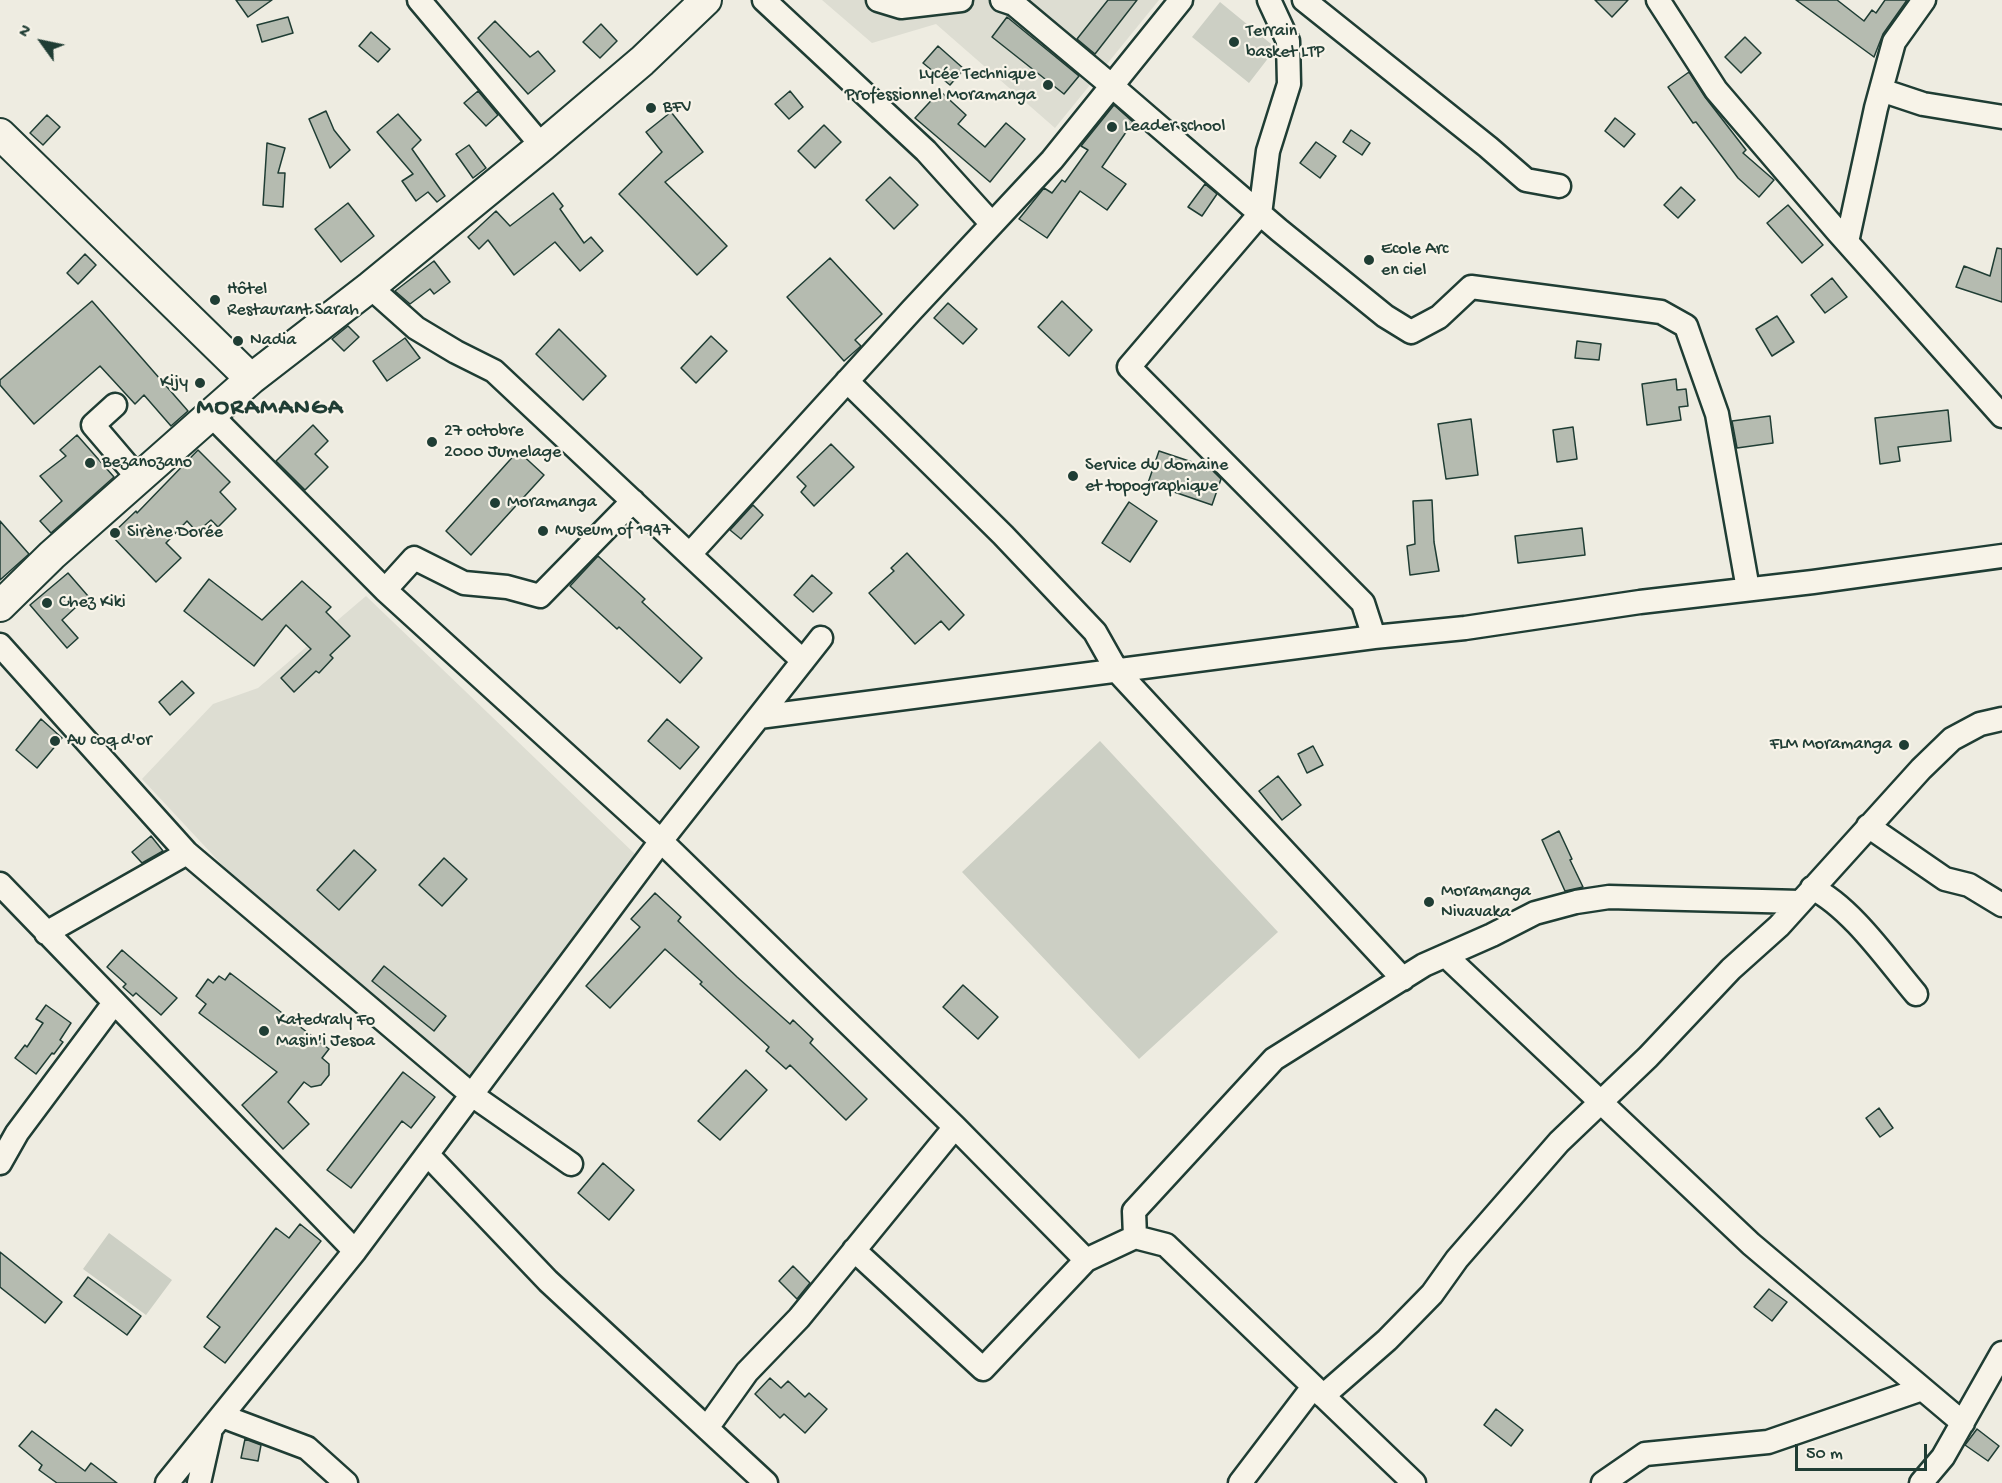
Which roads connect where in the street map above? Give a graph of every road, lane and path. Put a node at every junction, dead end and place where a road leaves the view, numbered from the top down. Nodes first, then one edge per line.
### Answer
1 (419, 0) edge
2 (706, 0) edge
3 (764, 0) edge
4 (878, 0) edge
5 (961, 0) edge
6 (1002, 0) edge
7 (1181, 0) edge
8 (1269, 0) edge
9 (1304, 0) edge
10 (1658, 0) edge
11 (1924, 0) edge
12 (1112, 86) junction
13 (1881, 90) junction
14 (2002, 117) edge
15 (0, 134) edge
16 (542, 146) junction
17 (1559, 186) dead end
18 (1260, 214) junction
19 (992, 224) junction
20 (1847, 242) junction
21 (370, 287) junction
22 (251, 379) junction
23 (848, 381) junction
24 (115, 405) dead end
25 (211, 416) junction
26 (2002, 416) edge
27 (139, 479) junction
28 (633, 501) junction
29 (690, 554) junction
30 (2002, 556) edge
31 (1748, 589) junction
32 (385, 590) junction
33 (0, 606) edge
34 (1374, 637) junction
35 (821, 638) dead end
36 (0, 645) edge
37 (803, 661) junction
38 (1118, 670) junction
39 (759, 717) junction
40 (2002, 719) edge
41 (1868, 826) junction
42 (661, 841) junction
43 (188, 853) junction
44 (0, 884) edge
45 (1806, 895) junction
46 (2002, 905) edge
47 (46, 933) junction
48 (1446, 956) junction
49 (1403, 979) junction
50 (1916, 994) dead end
51 (114, 1003) junction
52 (472, 1095) junction
53 (1601, 1102) junction
54 (955, 1127) junction
55 (8, 1128) edge
56 (428, 1155) junction
57 (0, 1163) edge
58 (571, 1164) dead end
59 (1135, 1237) junction
60 (854, 1250) junction
61 (355, 1251) junction
62 (1086, 1260) junction
63 (2002, 1353) edge
64 (1922, 1389) junction
65 (1318, 1391) junction
66 (216, 1423) junction
67 (1963, 1423) junction
68 (707, 1428) junction
69 (1241, 1482) edge
70 (167, 1483) edge
71 (199, 1483) edge
72 (346, 1483) edge
73 (766, 1483) edge
74 (1414, 1483) edge
75 (1603, 1483) edge
76 (1921, 1483) edge

1 - 16 street
2 - 16 main road
3 - 19 street
4 - 5 street
6 - 12 street
7 - 12 street
8 - 18 street
9 - 17 street
10 - 20 street
11 - 13 street
12 - 18 street
12 - 19 street
13 - 14 street
13 - 20 street
15 - 22 main road
16 - 21 main road
18 - 31 street
18 - 34 street
19 - 23 street
20 - 26 street
21 - 22 main road
21 - 28 street
22 - 25 main road
23 - 29 street
23 - 38 street
24 - 27 street
25 - 27 main road
25 - 32 street
27 - 33 main road
28 - 29 street
28 - 32 street
29 - 37 street
30 - 31 street
31 - 34 street
32 - 42 street
34 - 38 street
35 - 37 street
36 - 43 street
37 - 39 street
38 - 39 street
38 - 49 street
39 - 42 street
40 - 41 street
41 - 45 street
41 - 46 street
42 - 52 street
42 - 54 street
43 - 47 street
43 - 52 street
44 - 47 street
45 - 48 street
45 - 50 street
45 - 53 street
47 - 51 street
48 - 49 street
48 - 53 street
49 - 59 street
51 - 55 street
51 - 61 street
52 - 56 street
52 - 58 street
53 - 64 street
53 - 65 street
54 - 60 street
54 - 62 street
55 - 57 street
56 - 61 street
56 - 68 street
59 - 62 street
59 - 65 street
60 - 62 street
60 - 68 street
61 - 66 street
63 - 67 street
64 - 67 street
64 - 75 street
65 - 69 street
65 - 74 street
66 - 70 street
66 - 71 street
66 - 72 street
67 - 76 street
68 - 73 street

